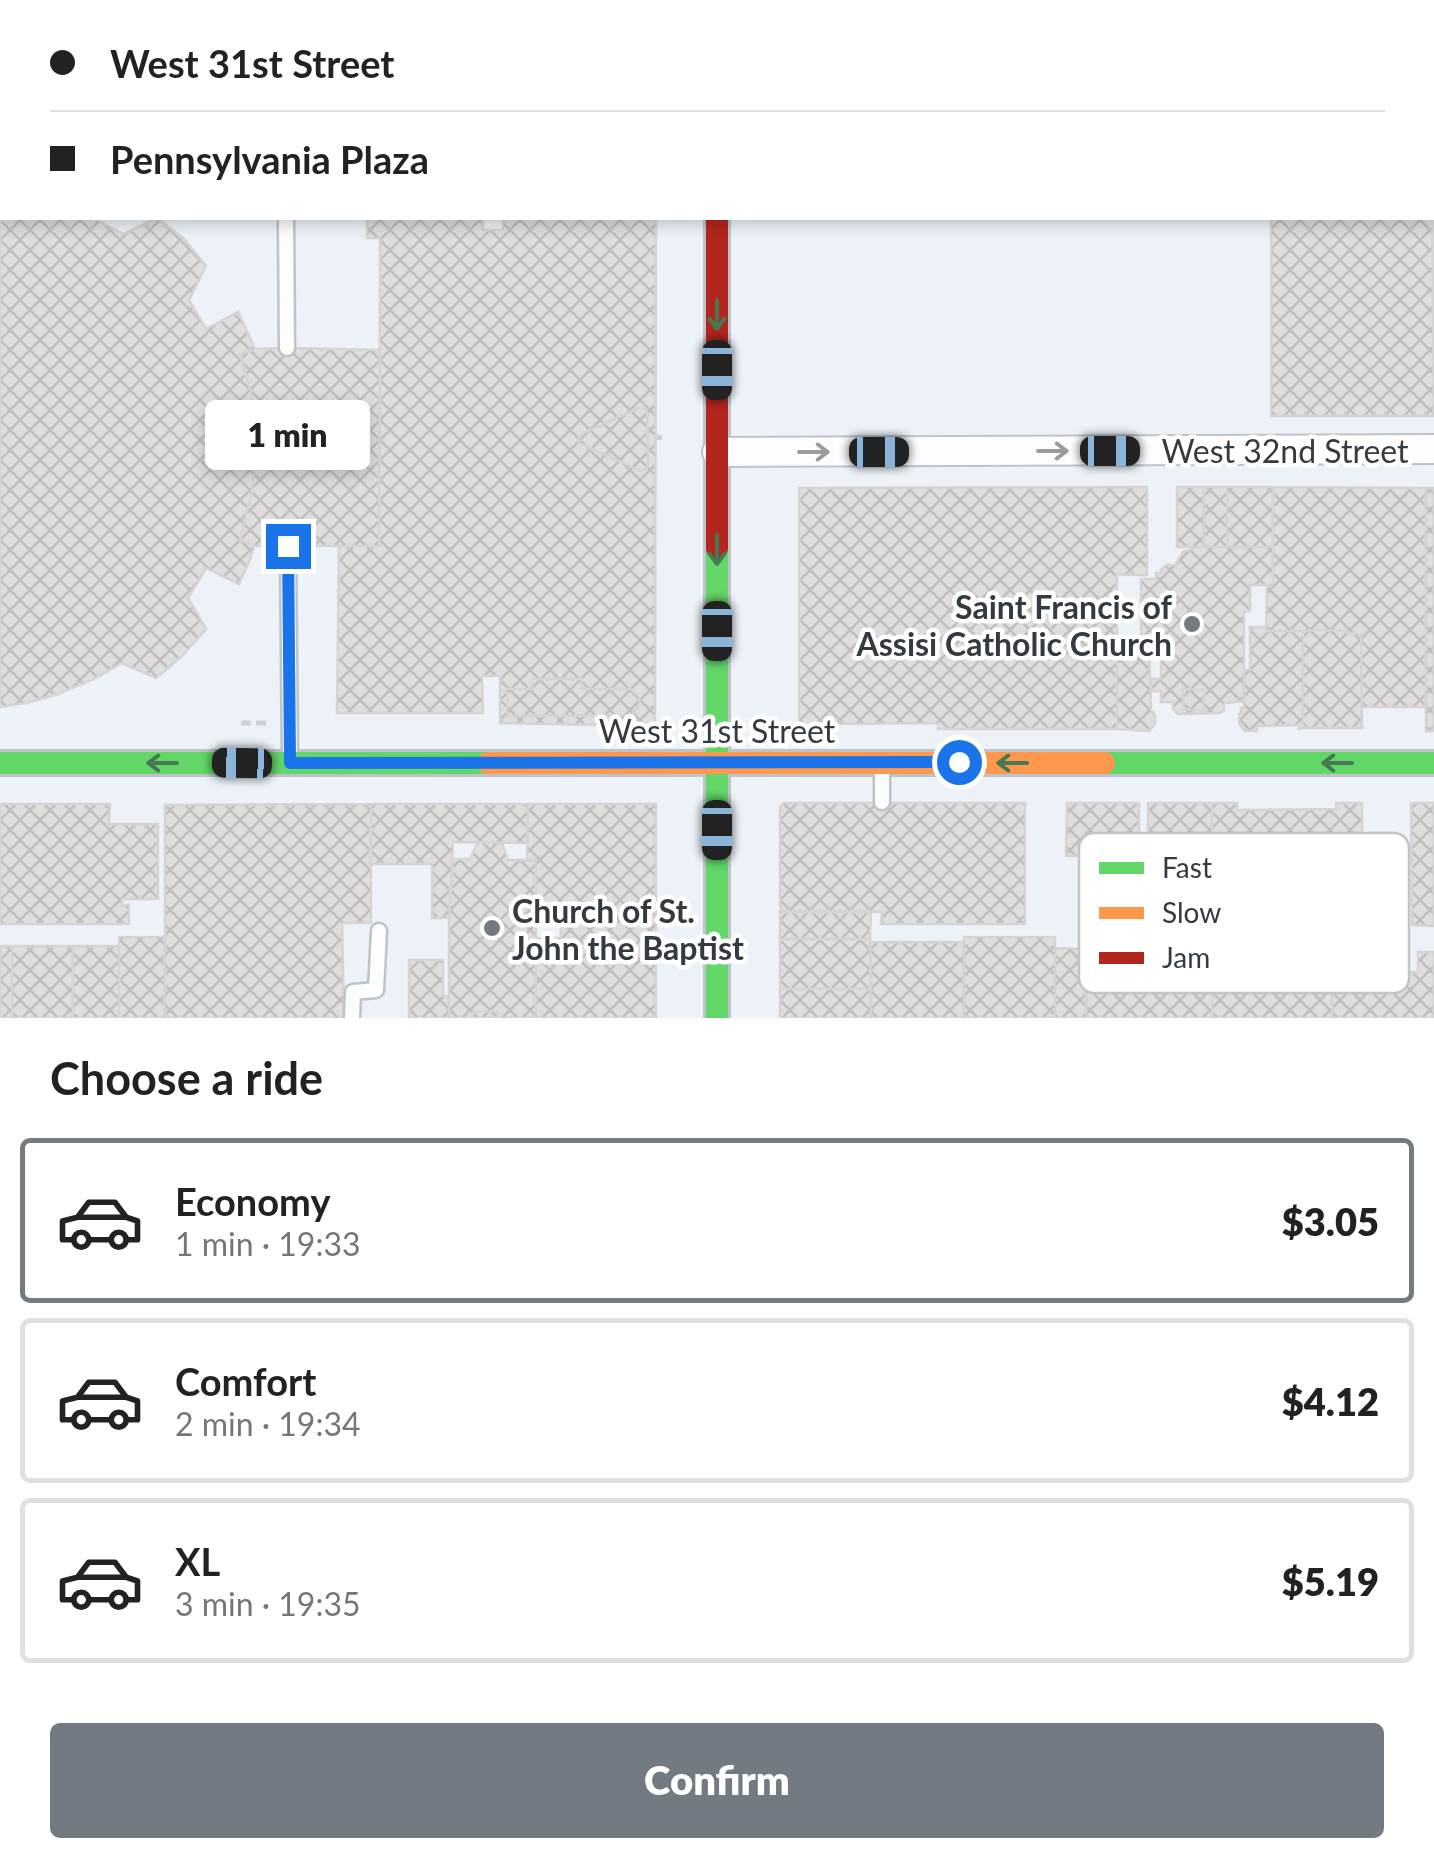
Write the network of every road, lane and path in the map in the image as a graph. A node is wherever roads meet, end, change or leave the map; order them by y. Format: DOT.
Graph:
graph roads {
  1 [pos="286,220"];
  2 [pos="717,220"];
  3 [pos="287,348"];
  4 [pos="1434,449"];
  5 [pos="717,452"];
  6 [pos="288,546"];
  7 [pos="241,723"];
  8 [pos="270,723"];
  9 [pos="716,762"];
  10 [pos="882,762"];
  11 [pos="0,763"];
  12 [pos="290,763"];
  13 [pos="1434,763"];
  14 [pos="882,802"];
  15 [pos="379,931"];
  16 [pos="352,1018"];
  17 [pos="717,1018"];
  1 -- 3 [label="lane"];
  2 -- 5 [label="street, one-way"];
  5 -- 4 [label="street, West 32nd Street, one-way"];
  5 -- 9 [label="street, one-way"];
  6 -- 12 [label="lane"];
  7 -- 8 [label="path"];
  9 -- 10 [label="street, West 31st Street"];
  9 -- 12 [label="street, West 31st Street"];
  9 -- 17 [label="street"];
  13 -- 10 [label="street, West 31st Street, one-way"];
  10 -- 14 [label="lane"];
  12 -- 11 [label="street, West 31st Street, one-way"];
  15 -- 16 [label="lane"];
}
